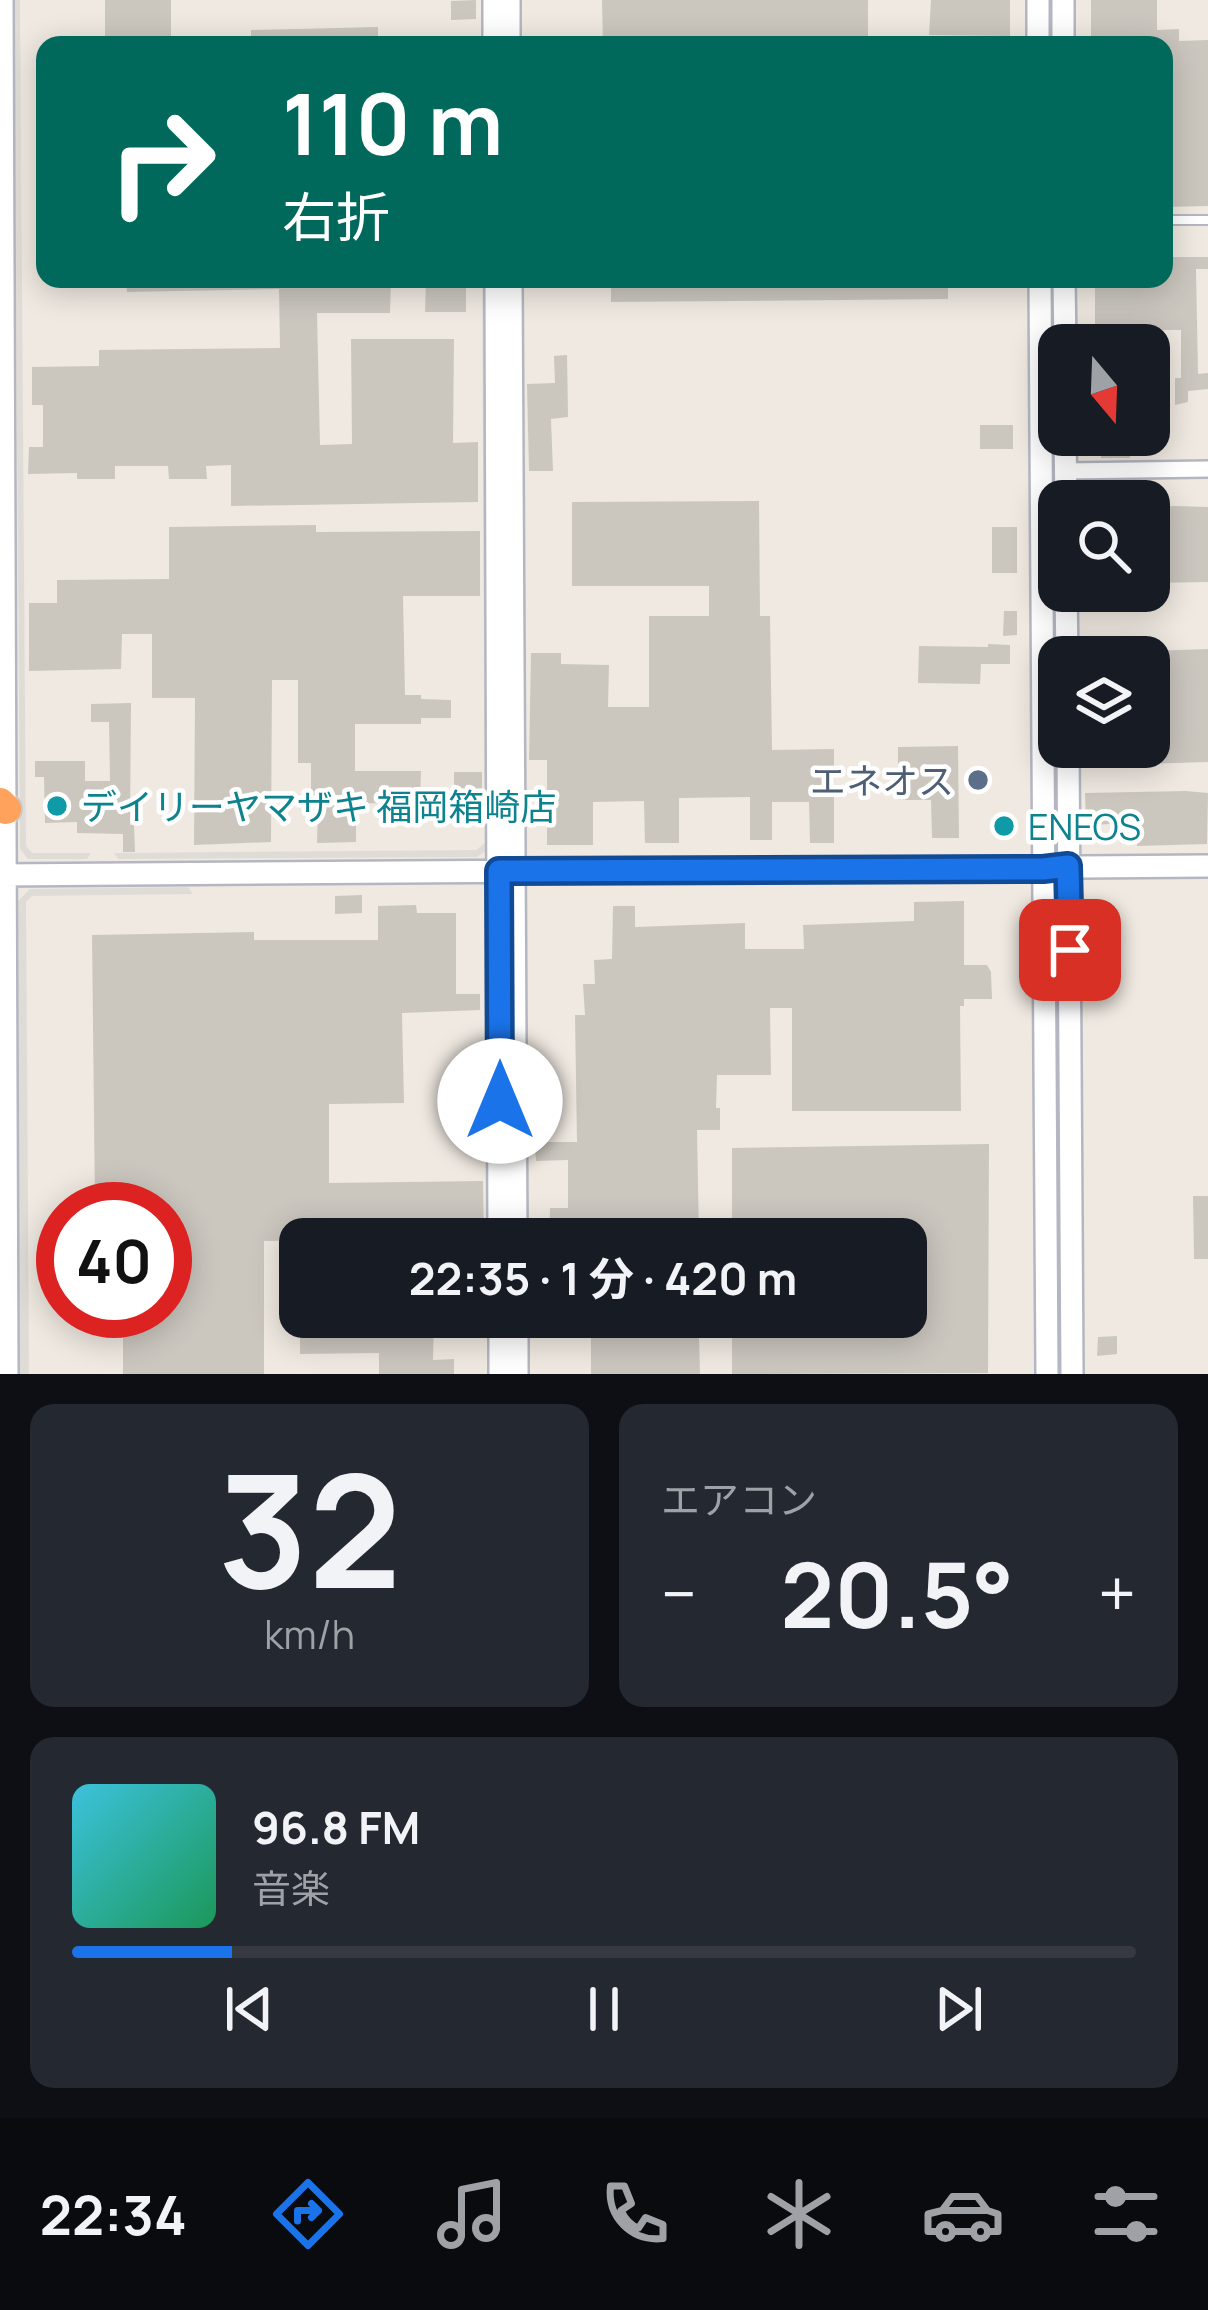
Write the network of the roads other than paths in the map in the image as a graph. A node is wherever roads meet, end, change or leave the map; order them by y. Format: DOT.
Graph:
graph roads {
  1 [pos="2,0"];
  2 [pos="494,0"];
  3 [pos="509,0"];
  4 [pos="1038,0"];
  5 [pos="1063,0"];
  6 [pos="494,36"];
  7 [pos="509,36"];
  8 [pos="1038,36"];
  9 [pos="1063,36"];
  10 [pos="1173,220"];
  11 [pos="1208,220"];
  12 [pos="496,288"];
  13 [pos="511,288"];
  14 [pos="1040,288"];
  15 [pos="1064,288"];
  16 [pos="1065,324"];
  17 [pos="1066,456"];
  18 [pos="1208,469"];
  19 [pos="1066,472"];
  20 [pos="1066,480"];
  21 [pos="1067,768"];
  22 [pos="3,806"];
  23 [pos="1068,866"];
  24 [pos="1208,866"];
  25 [pos="1043,869"];
  26 [pos="507,872"];
  27 [pos="3,875"];
  28 [pos="500,1218"];
  29 [pos="515,1218"];
  30 [pos="500,1338"];
  31 [pos="517,1338"];
  32 [pos="8,1374"];
  33 [pos="500,1374"];
  34 [pos="517,1374"];
  35 [pos="1047,1374"];
  36 [pos="1072,1374"];
  1 -- 22 [label="street"];
  2 -- 6 [label="street"];
  3 -- 7 [label="street"];
  4 -- 8 [label="street"];
  5 -- 9 [label="street"];
  10 -- 11 [label="lane"];
  12 -- 26 [label="street"];
  13 -- 26 [label="street"];
  14 -- 25 [label="street"];
  15 -- 16 [label="street"];
  17 -- 19 [label="street"];
  18 -- 19 [label="street"];
  19 -- 20 [label="street"];
  21 -- 23 [label="street"];
  22 -- 27 [label="street"];
  23 -- 24 [label="street"];
  23 -- 25 [label="street"];
  23 -- 36 [label="street"];
  25 -- 26 [label="street"];
  25 -- 35 [label="street"];
  26 -- 27 [label="street"];
  26 -- 28 [label="street"];
  26 -- 29 [label="street"];
  27 -- 32 [label="street"];
  30 -- 33 [label="street"];
  31 -- 34 [label="street"];
}
